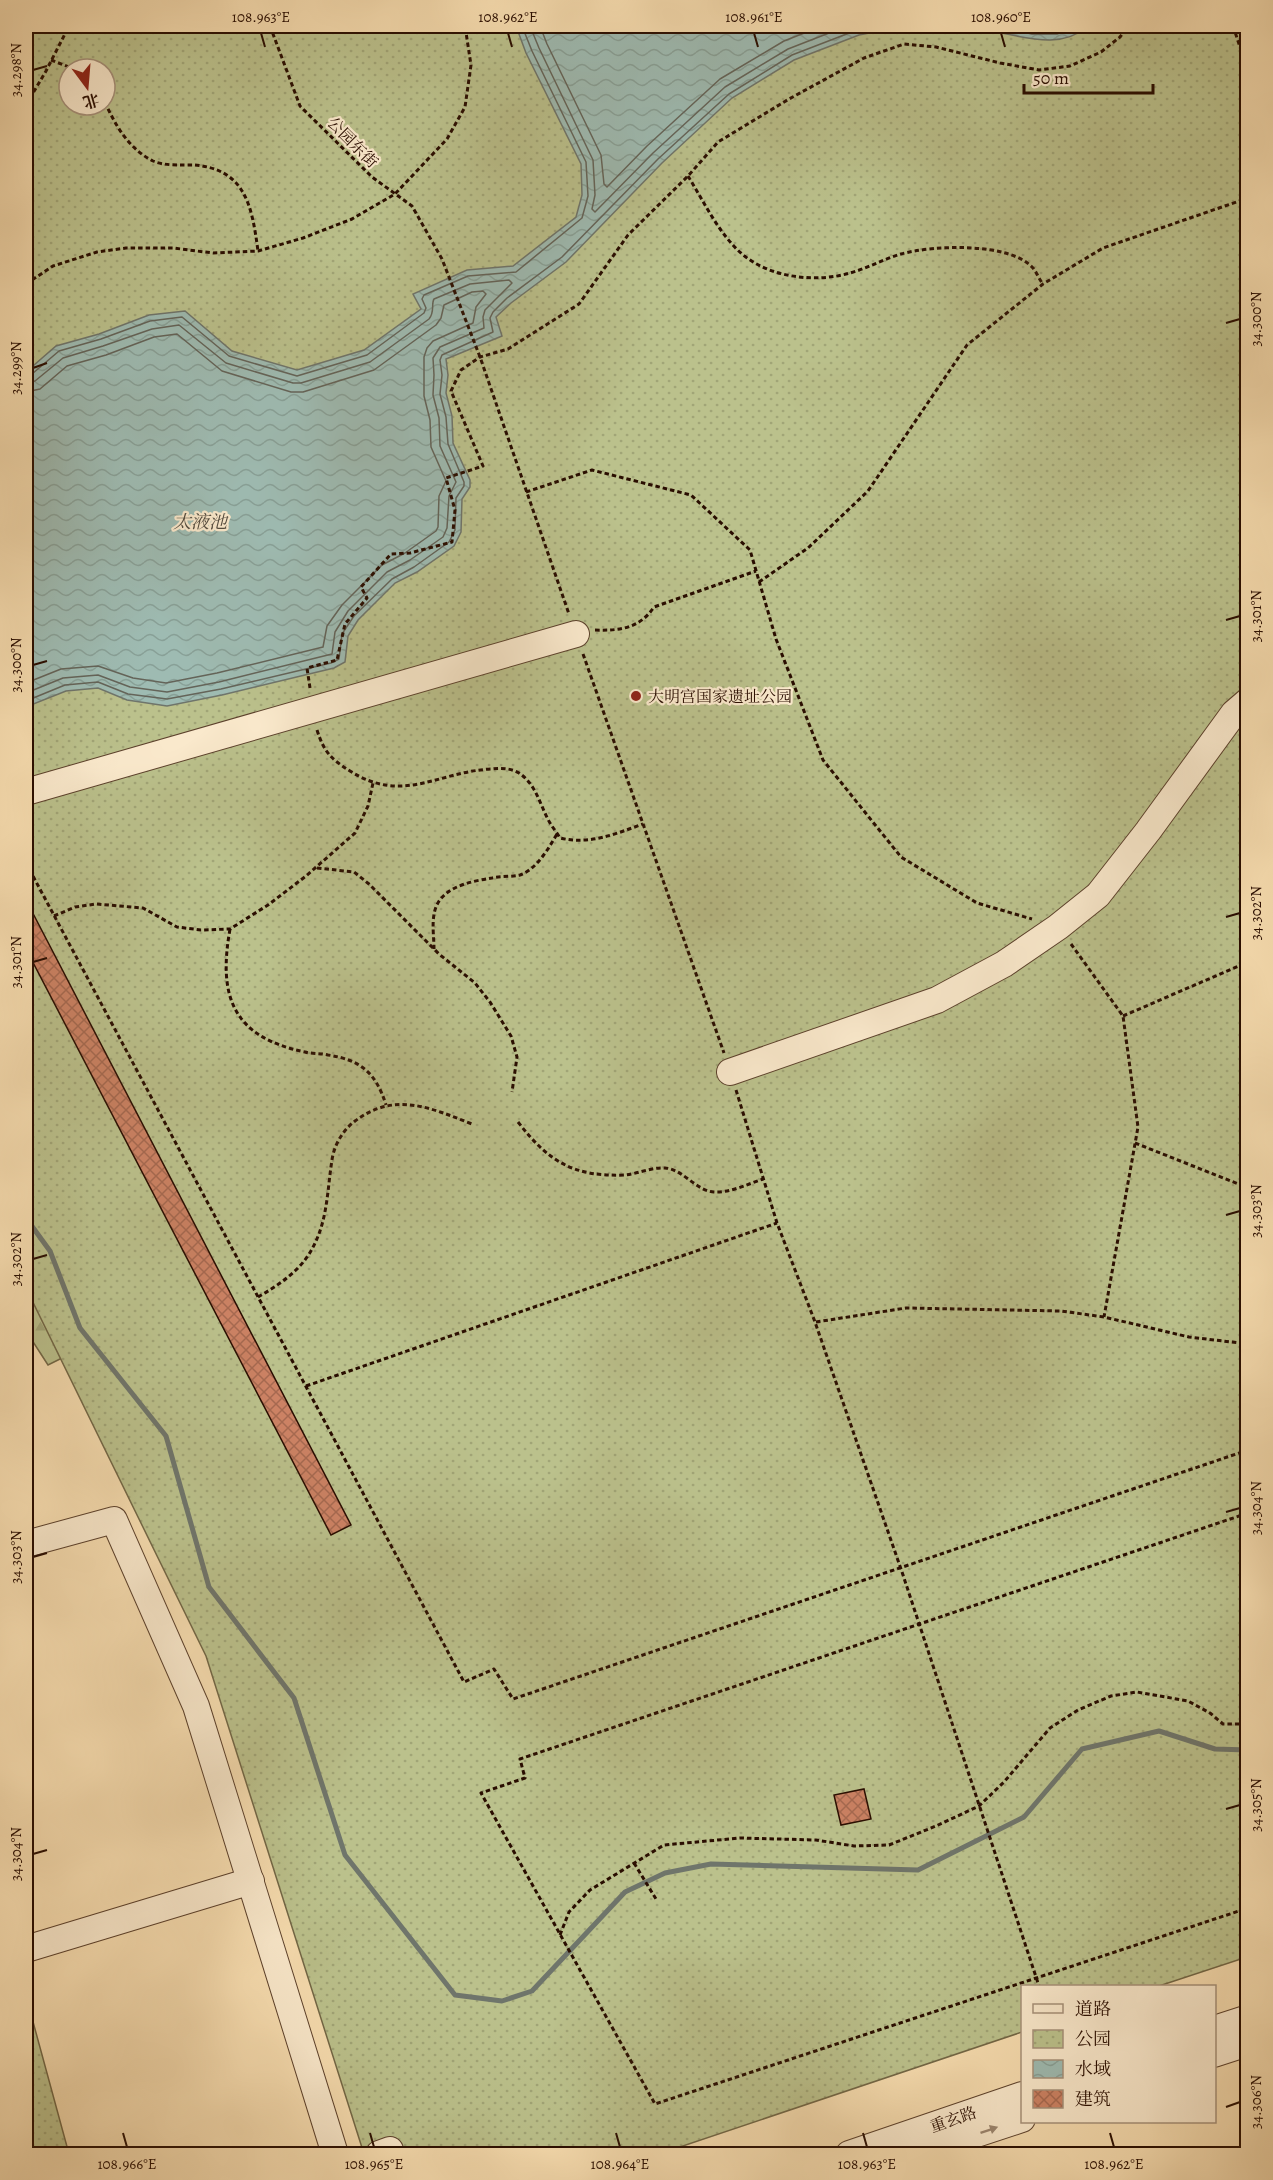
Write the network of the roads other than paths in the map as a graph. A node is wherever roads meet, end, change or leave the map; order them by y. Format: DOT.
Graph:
graph roads {
  1 [pos="576,634"];
  2 [pos="1248,700"];
  3 [pos="26,792"];
  4 [pos="730,1072"];
  5 [pos="26,1544"];
  6 [pos="251,1881"];
  7 [pos="26,1949"];
  8 [pos="1248,2018"];
  9 [pos="1216,2029"];
  10 [pos="1248,2043"];
  11 [pos="1216,2054"];
  12 [pos="1021,2095"];
  13 [pos="1021,2120"];
  14 [pos="335,2154"];
  15 [pos="849,2154"];
  16 [pos="916,2154"];
  1 -- 3 [label="street"];
  2 -- 4 [label="street"];
  5 -- 6 [label="street"];
  6 -- 7 [label="street"];
  6 -- 14 [label="street"];
  8 -- 9 [label="street"];
  10 -- 11 [label="street"];
  12 -- 15 [label="street, 重玄路"];
  16 -- 13 [label="street, 重玄路, one-way"];
}
